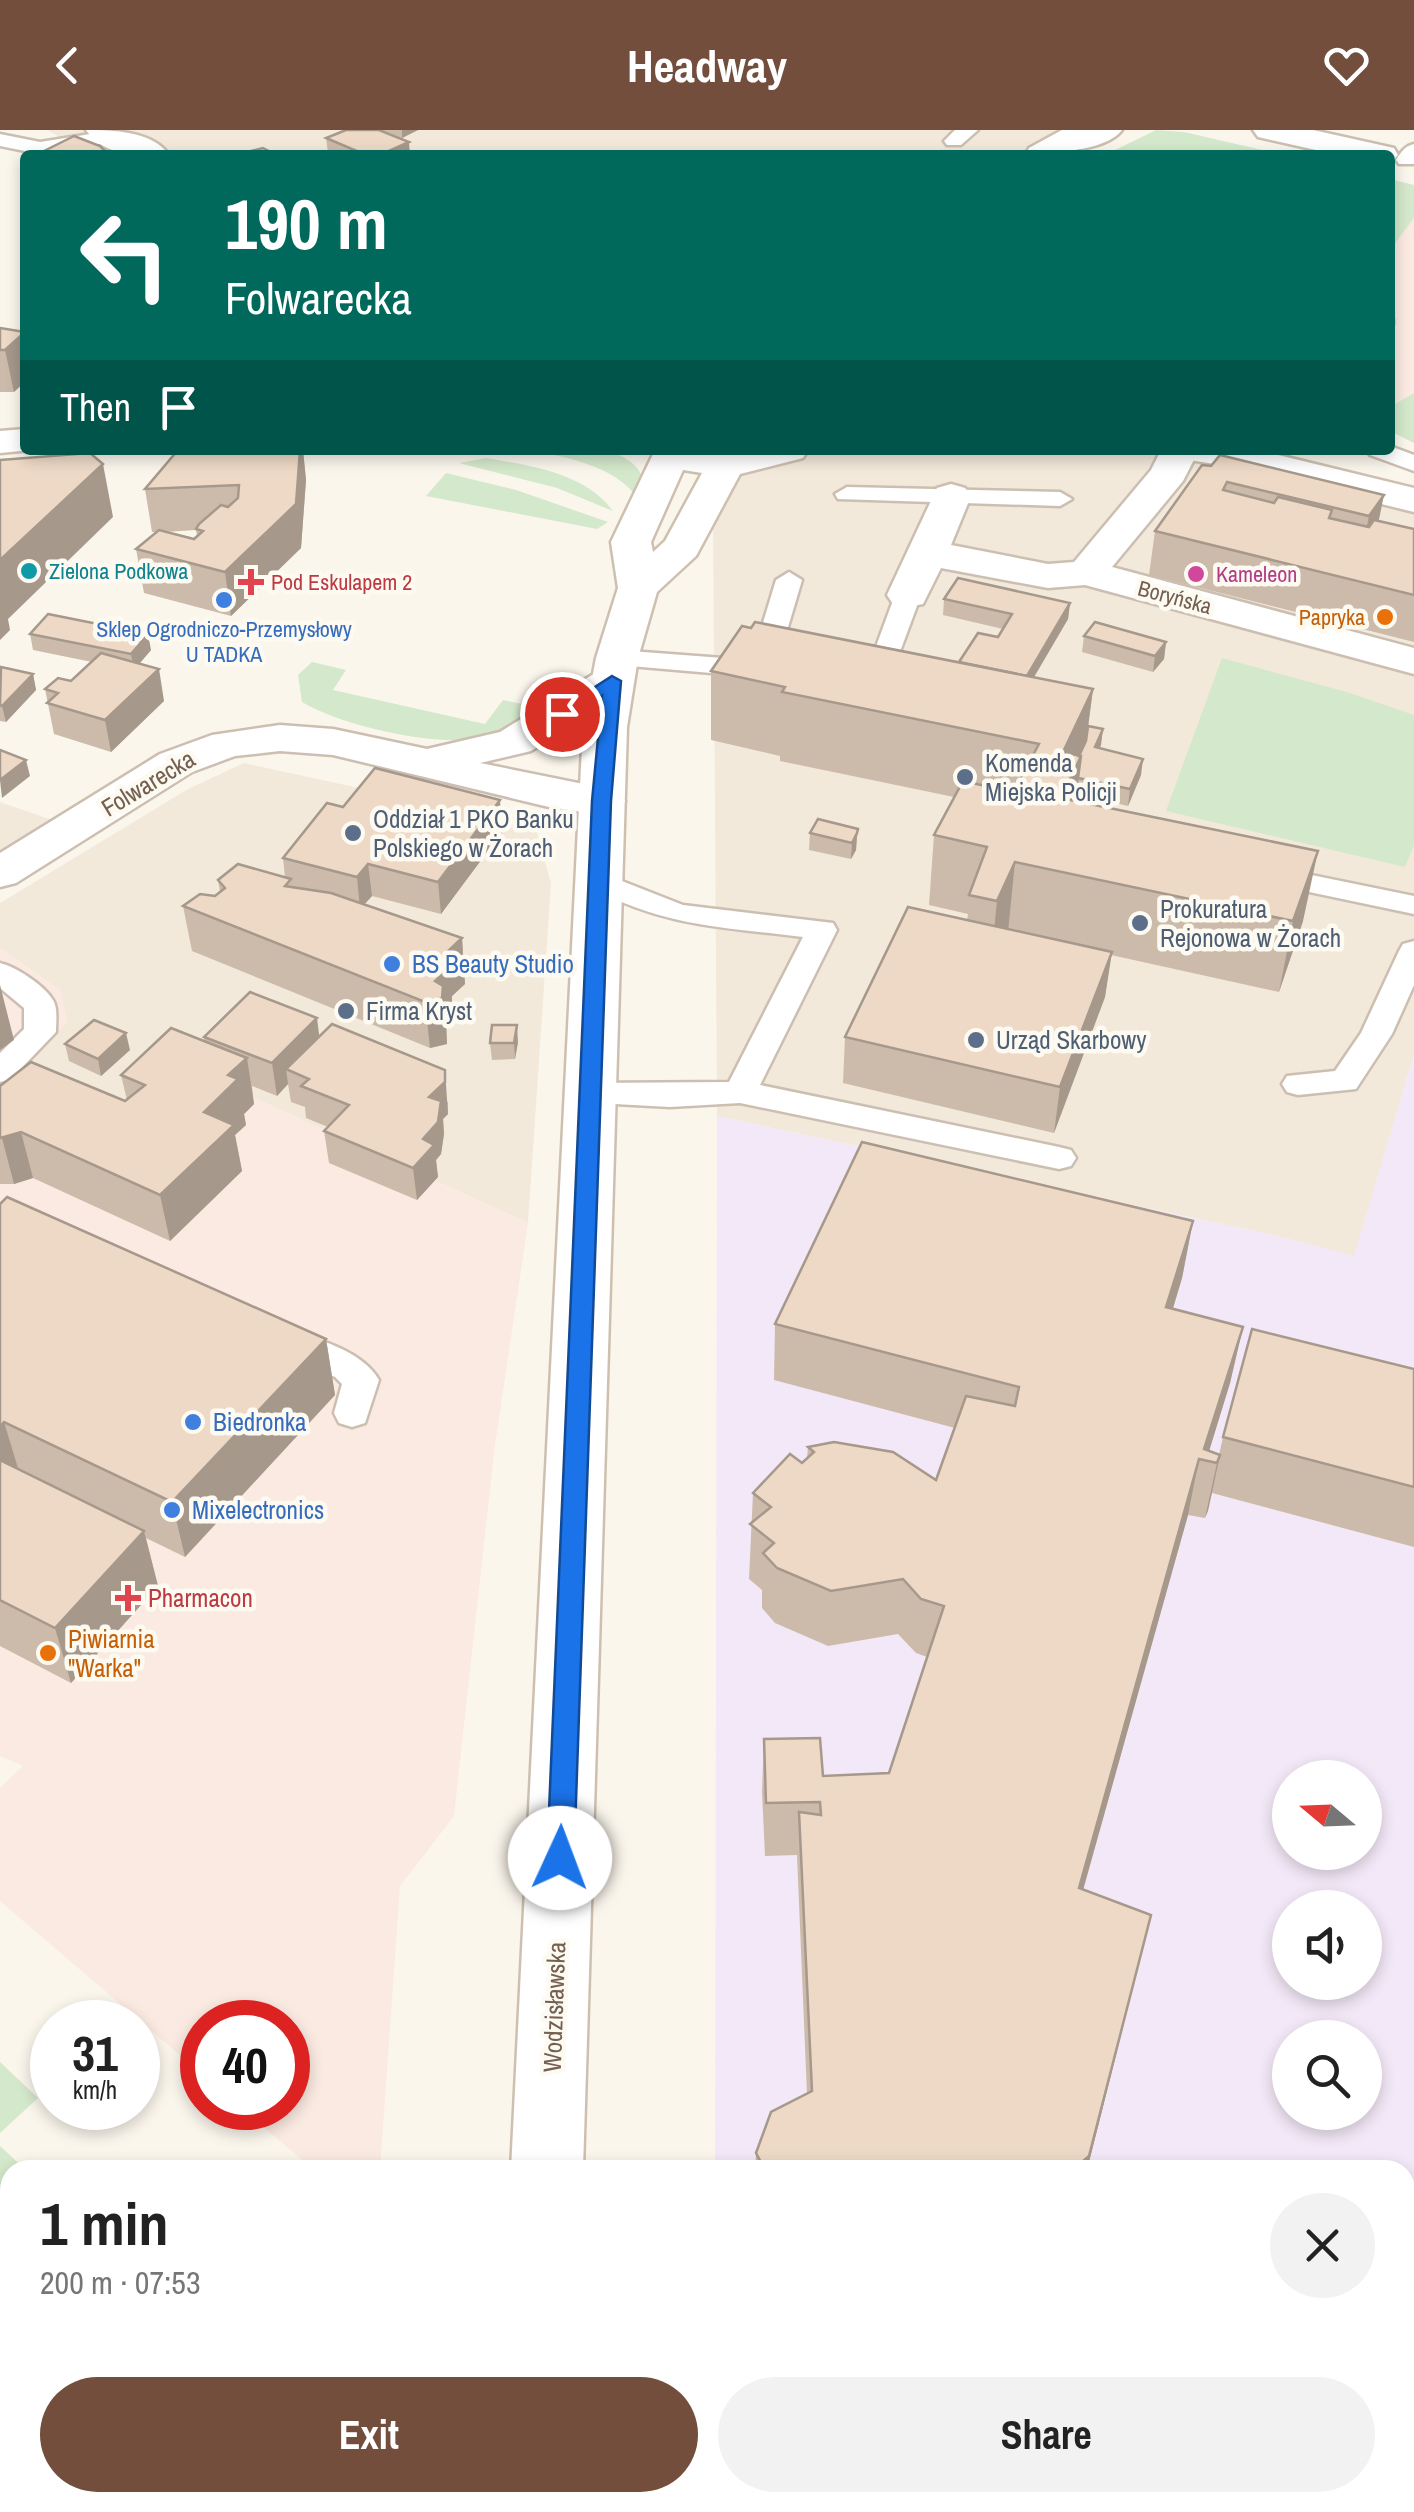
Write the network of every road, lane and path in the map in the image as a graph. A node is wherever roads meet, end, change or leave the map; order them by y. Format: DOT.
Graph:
graph roads {
  1 [pos="1106,130"];
  2 [pos="1269,130"];
  3 [pos="106,133"];
  4 [pos="0,140"];
  5 [pos="1065,142"];
  6 [pos="143,150"];
  7 [pos="1367,150"];
  8 [pos="662,455"];
  9 [pos="674,455"];
  10 [pos="775,455"];
  11 [pos="1178,455"];
  12 [pos="1231,455"];
  13 [pos="1365,455"];
  14 [pos="1390,455"];
  15 [pos="726,464"];
  16 [pos="1414,466"];
  17 [pos="847,494"];
  18 [pos="951,496"];
  19 [pos="1060,499"];
  20 [pos="1414,500"];
  21 [pos="928,553"];
  22 [pos="1086,573"];
  23 [pos="789,580"];
  24 [pos="638,588"];
  25 [pos="908,594"];
  26 [pos="1414,660"];
  27 [pos="723,666"];
  28 [pos="615,670"];
  29 [pos="429,762"];
  30 [pos="602,801"];
  31 [pos="1242,870"];
  32 [pos="0,874"];
  33 [pos="599,881"];
  34 [pos="1414,905"];
  35 [pos="1414,951"];
  36 [pos="0,973"];
  37 [pos="0,1071"];
  38 [pos="1298,1084"];
  39 [pos="740,1092"];
  40 [pos="589,1094"];
  41 [pos="1060,1158"];
  42 [pos="246,1326"];
  43 [pos="352,1413"];
  44 [pos="548,2160"];
  1 -- 5 [label="street"];
  2 -- 7 [label="street"];
  3 -- 4 [label="lane"];
  3 -- 6 [label="street"];
  8 -- 24 [label="street, Wodzisławska"];
  9 -- 15 [label="street"];
  10 -- 15 [label="street"];
  11 -- 22 [label="street"];
  12 -- 20 [label="street"];
  13 -- 16 [label="street"];
  14 -- 16 [label="lane"];
  15 -- 24 [label="street"];
  17 -- 18 [label="lane"];
  18 -- 19 [label="lane"];
  18 -- 21 [label="street"];
  21 -- 22 [label="street, Boryńska"];
  21 -- 25 [label="street"];
  22 -- 26 [label="street, Boryńska"];
  23 -- 25 [label="lane"];
  24 -- 28 [label="street, Wodzisławska"];
  27 -- 28 [label="lane"];
  28 -- 29 [label="street, Folwarecka"];
  28 -- 30 [label="street, Wodzisławska"];
  29 -- 30 [label="street, Folwarecka"];
  29 -- 32 [label="street, Folwarecka"];
  30 -- 33 [label="street, Wodzisławska"];
  31 -- 34 [label="lane"];
  33 -- 39 [label="lane"];
  33 -- 40 [label="street, Wodzisławska"];
  35 -- 38 [label="lane"];
  36 -- 37 [label="lane"];
  39 -- 40 [label="lane"];
  39 -- 41 [label="lane"];
  40 -- 44 [label="street, Wodzisławska"];
  42 -- 43 [label="lane"];
}
